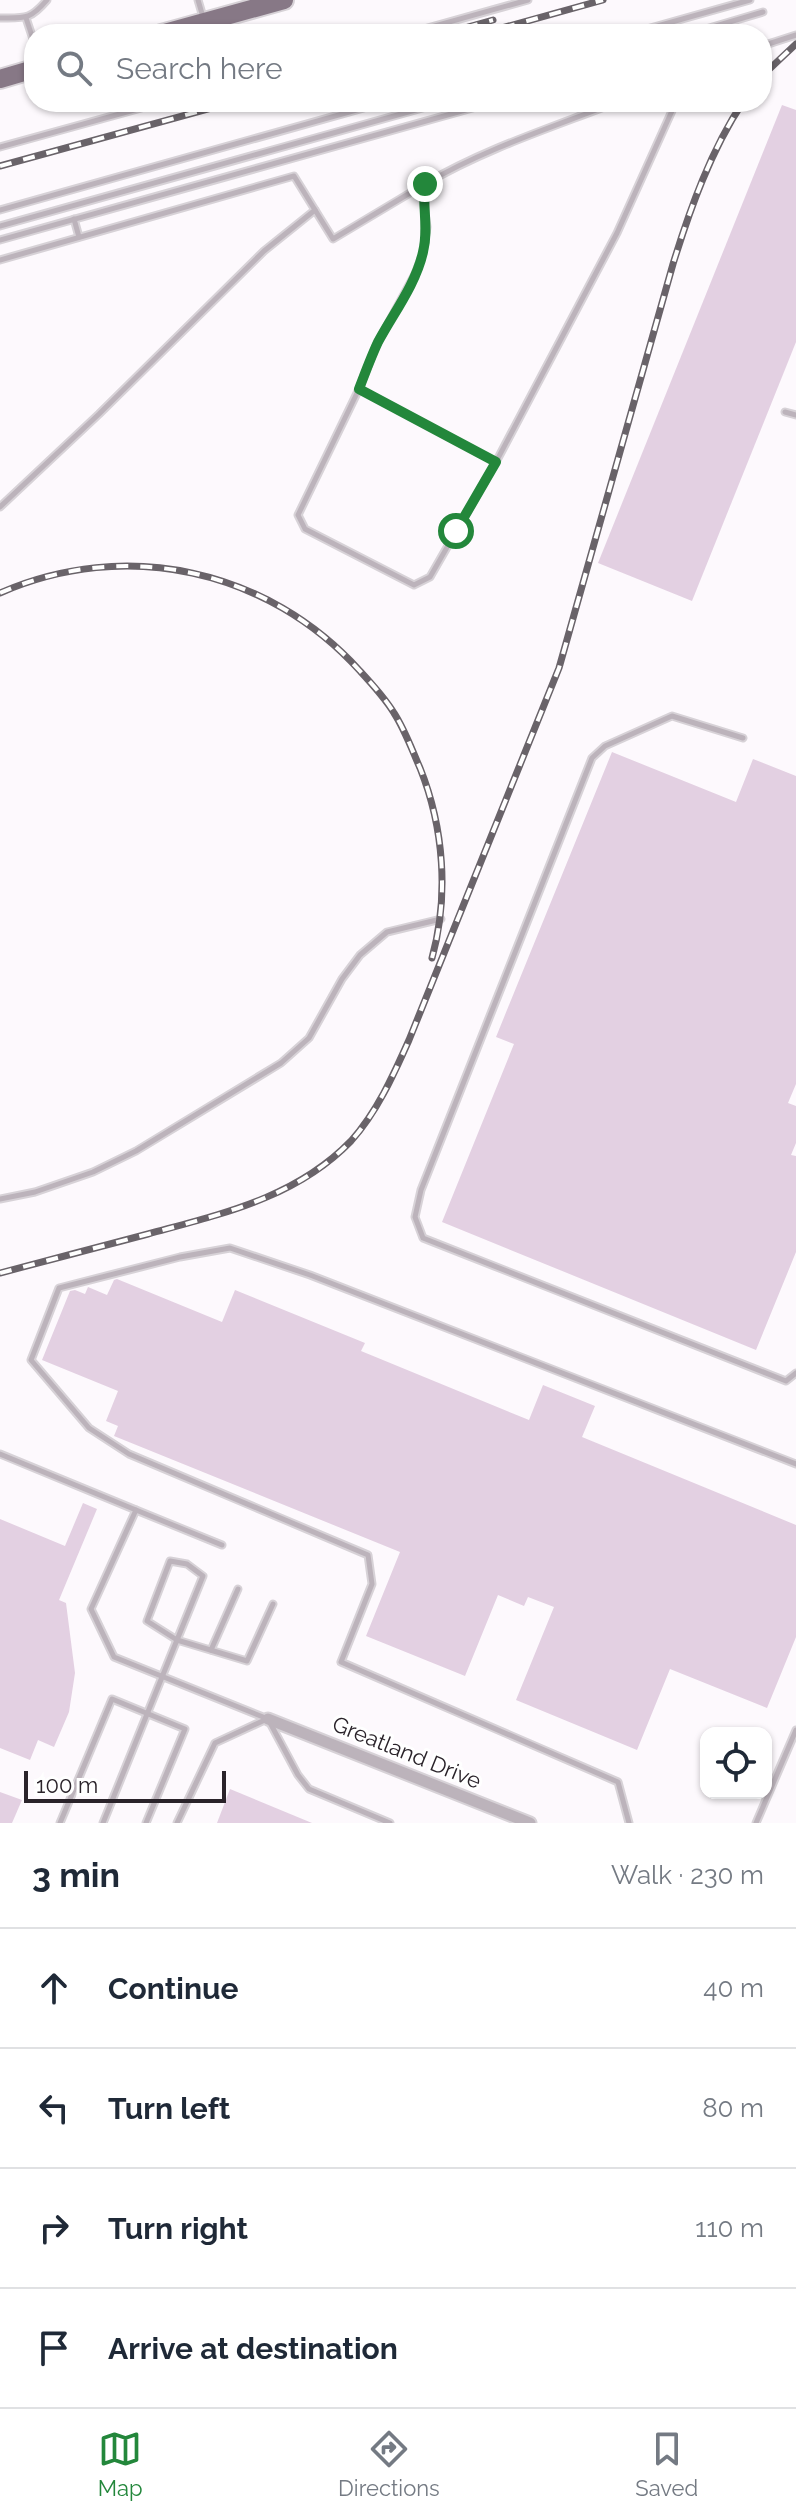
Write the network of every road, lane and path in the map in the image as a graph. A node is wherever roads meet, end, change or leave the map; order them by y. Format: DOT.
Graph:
graph roads {
  1 [pos="47,0"];
  2 [pos="198,0"];
  3 [pos="284,0"];
  4 [pos="528,0"];
  5 [pos="750,0"];
  6 [pos="763,12"];
  7 [pos="0,18"];
  8 [pos="26,18"];
  9 [pos="204,22"];
  10 [pos="28,24"];
  11 [pos="197,24"];
  12 [pos="442,24"];
  13 [pos="665,24"];
  14 [pos="723,24"];
  15 [pos="796,35"];
  16 [pos="772,43"];
  17 [pos="24,72"];
  18 [pos="0,79"];
  19 [pos="127,112"];
  20 [pos="349,112"];
  21 [pos="408,112"];
  22 [pos="458,112"];
  23 [pos="591,112"];
  24 [pos="671,112"];
  25 [pos="0,147"];
  26 [pos="425,184"];
  27 [pos="0,210"];
  28 [pos="315,210"];
  29 [pos="74,219"];
  30 [pos="0,226"];
  31 [pos="79,237"];
  32 [pos="0,240"];
  33 [pos="0,260"];
  34 [pos="359,389"];
  35 [pos="785,412"];
  36 [pos="796,415"];
  37 [pos="496,462"];
  38 [pos="0,507"];
  39 [pos="743,738"];
  40 [pos="441,919"];
  41 [pos="0,1199"];
  42 [pos="796,1373"];
  43 [pos="0,1454"];
  44 [pos="796,1464"];
  45 [pos="136,1510"];
  46 [pos="222,1545"];
  47 [pos="238,1589"];
  48 [pos="273,1604"];
  49 [pos="177,1640"];
  50 [pos="211,1650"];
  51 [pos="163,1676"];
  52 [pos="148,1714"];
  53 [pos="268,1719"];
  54 [pos="796,1730"];
  55 [pos="60,1823"];
  56 [pos="103,1823"];
  57 [pos="146,1823"];
  58 [pos="177,1823"];
  59 [pos="390,1823"];
  60 [pos="530,1823"];
  61 [pos="629,1823"];
  62 [pos="756,1823"];
  1 -- 8 [label="lane"];
  2 -- 9 [label="lane"];
  3 -- 9 [label="main road"];
  4 -- 12 [label="lane"];
  5 -- 13 [label="lane"];
  6 -- 14 [label="lane"];
  7 -- 8 [label="lane"];
  8 -- 10 [label="lane"];
  9 -- 11 [label="main road"];
  15 -- 16 [label="lane"];
  17 -- 18 [label="main road"];
  19 -- 25 [label="lane"];
  20 -- 27 [label="lane"];
  21 -- 30 [label="lane"];
  22 -- 29 [label="lane"];
  23 -- 26 [label="lane"];
  24 -- 37 [label="lane"];
  26 -- 28 [label="lane"];
  26 -- 34 [label="lane"];
  28 -- 31 [label="lane"];
  28 -- 38 [label="lane"];
  29 -- 31 [label="lane"];
  29 -- 32 [label="lane"];
  31 -- 33 [label="lane"];
  34 -- 37 [label="lane"];
  34 -- 37 [label="lane"];
  35 -- 36 [label="lane"];
  39 -- 42 [label="lane"];
  40 -- 41 [label="lane"];
  43 -- 45 [label="lane"];
  44 -- 61 [label="lane"];
  45 -- 46 [label="lane"];
  45 -- 51 [label="lane"];
  47 -- 50 [label="lane"];
  48 -- 50 [label="lane"];
  49 -- 49 [label="lane"];
  49 -- 50 [label="lane"];
  49 -- 51 [label="lane"];
  51 -- 52 [label="lane"];
  51 -- 53 [label="lane"];
  52 -- 55 [label="lane"];
  52 -- 56 [label="lane"];
  52 -- 57 [label="lane"];
  53 -- 58 [label="lane"];
  53 -- 59 [label="lane"];
  53 -- 60 [label="street, Greatland Drive"];
  54 -- 62 [label="lane"];
}
